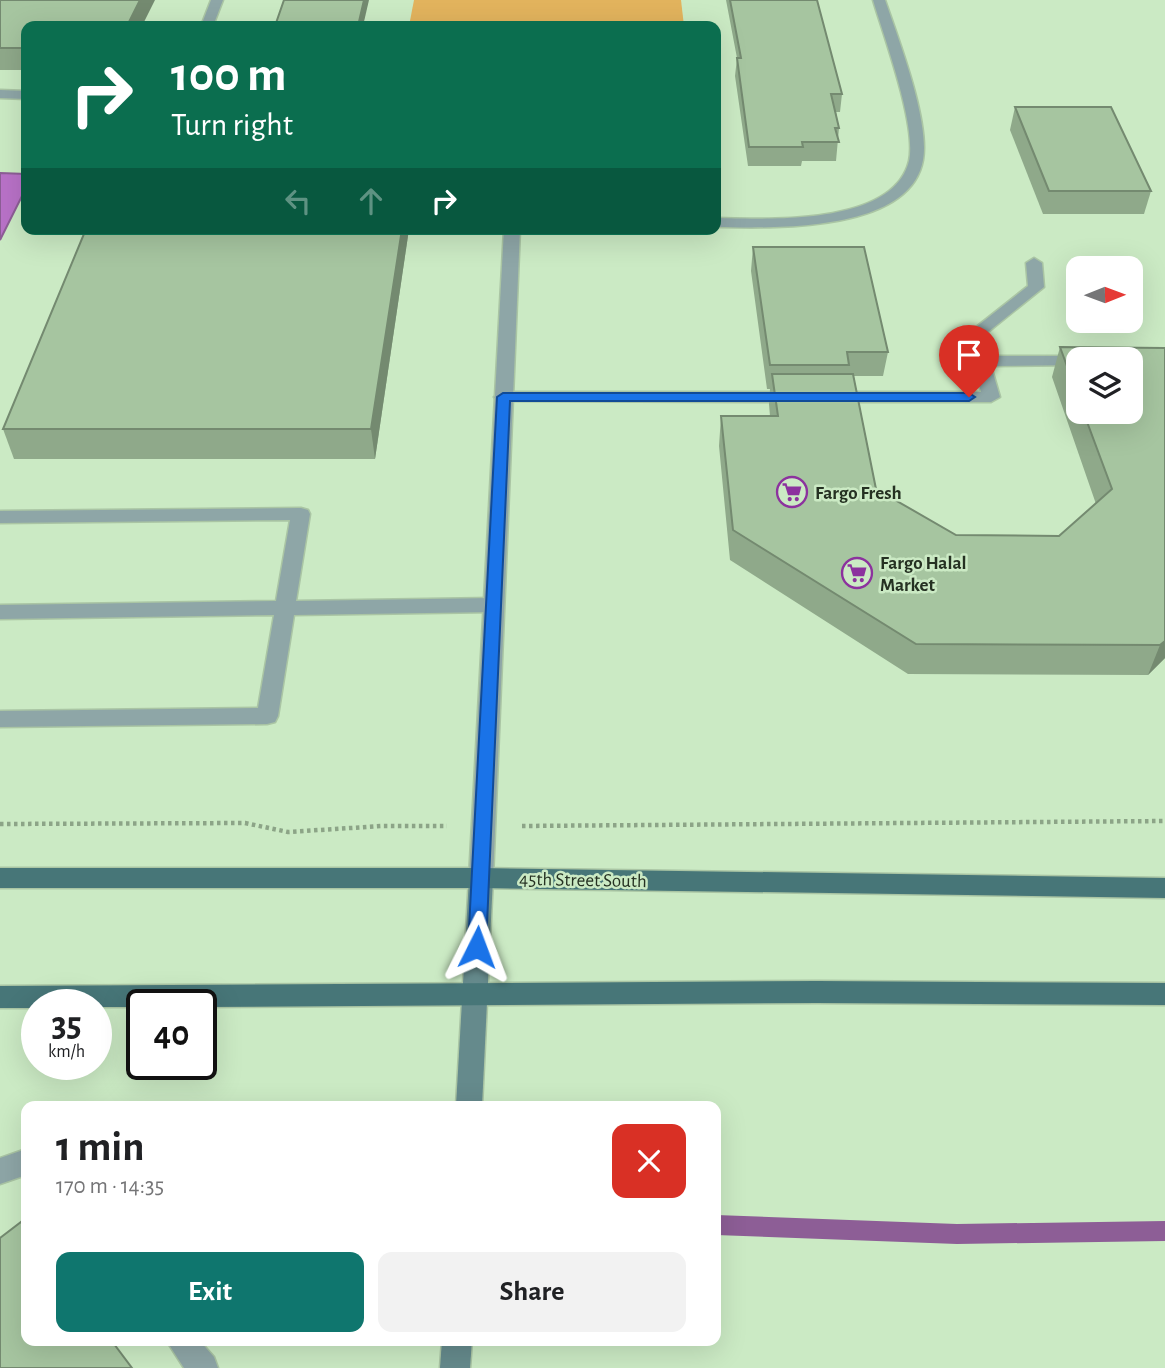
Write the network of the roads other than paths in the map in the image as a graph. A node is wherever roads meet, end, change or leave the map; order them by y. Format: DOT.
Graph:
graph roads {
  1 [pos="216,0"];
  2 [pos="879,0"];
  3 [pos="208,21"];
  4 [pos="0,94"];
  5 [pos="21,95"];
  6 [pos="721,223"];
  7 [pos="512,235"];
  8 [pos="1034,263"];
  9 [pos="1066,360"];
  10 [pos="981,361"];
  11 [pos="503,397"];
  12 [pos="0,517"];
  13 [pos="493,605"];
  14 [pos="288,608"];
  15 [pos="0,612"];
  16 [pos="0,719"];
  17 [pos="0,878"];
  18 [pos="481,878"];
  19 [pos="1165,888"];
  20 [pos="475,993"];
  21 [pos="1165,994"];
  22 [pos="0,997"];
  23 [pos="469,1101"];
  24 [pos="21,1164"];
  25 [pos="0,1171"];
  26 [pos="185,1346"];
  27 [pos="457,1346"];
  28 [pos="203,1368"];
  29 [pos="456,1368"];
  1 -- 3 [label="street"];
  2 -- 6 [label="street"];
  4 -- 5 [label="street"];
  7 -- 11 [label="street"];
  8 -- 10 [label="street"];
  9 -- 10 [label="street"];
  10 -- 11 [label="street"];
  11 -- 13 [label="street"];
  12 -- 14 [label="street"];
  13 -- 14 [label="street"];
  13 -- 18 [label="street"];
  14 -- 15 [label="street"];
  14 -- 16 [label="street"];
  17 -- 18 [label="main road, 45th Street South"];
  18 -- 19 [label="main road, 45th Street South"];
  18 -- 20 [label="street"];
  20 -- 21 [label="main road"];
  20 -- 22 [label="main road"];
  20 -- 23 [label="street"];
  24 -- 25 [label="street"];
  26 -- 28 [label="street"];
  27 -- 29 [label="street"];
}
